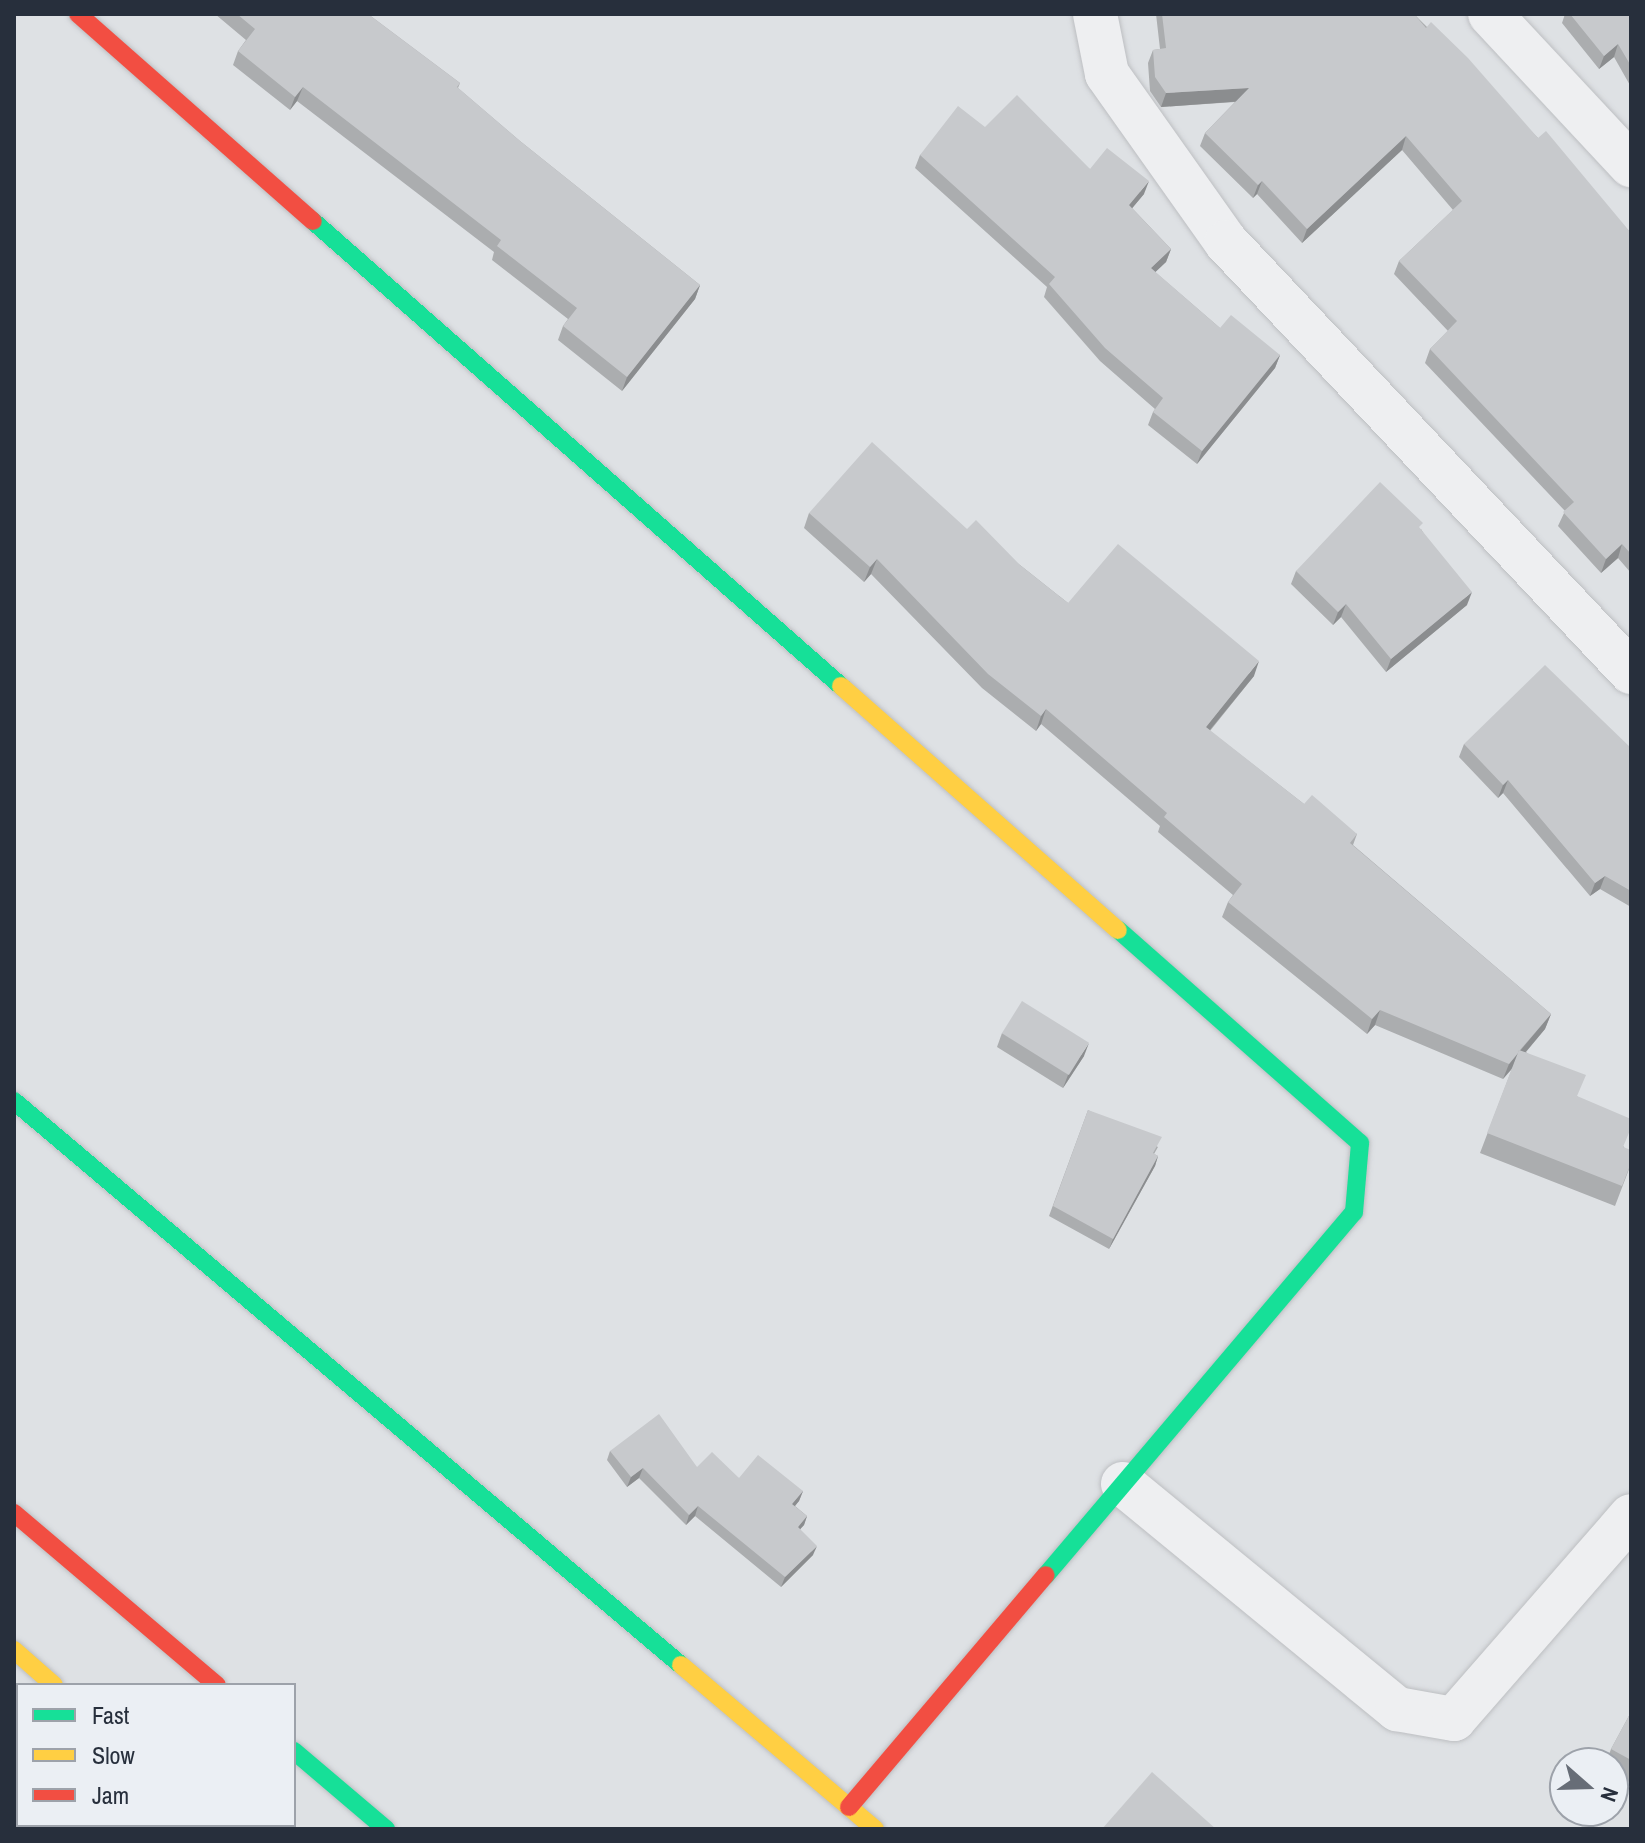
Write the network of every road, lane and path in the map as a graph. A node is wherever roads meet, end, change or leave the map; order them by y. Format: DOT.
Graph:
graph roads {
  1 [pos="78,14"];
  2 [pos="1095,14"];
  3 [pos="1490,14"];
  4 [pos="1631,165"];
  5 [pos="1631,672"];
  6 [pos="14,1101"];
  7 [pos="1123,1484"];
  8 [pos="14,1513"];
  9 [pos="1631,1516"];
  10 [pos="14,1650"];
  11 [pos="52,1683"];
  12 [pos="215,1683"];
  13 [pos="296,1753"];
  14 [pos="849,1807"];
  15 [pos="386,1829"];
  16 [pos="875,1829"];
  1 -- 7 [label="main road"];
  2 -- 5 [label="street"];
  3 -- 4 [label="street"];
  6 -- 14 [label="main road"];
  7 -- 9 [label="street"];
  7 -- 14 [label="main road"];
  8 -- 12 [label="main road"];
  10 -- 11 [label="main road"];
  13 -- 15 [label="main road"];
  14 -- 16 [label="main road"];
}
